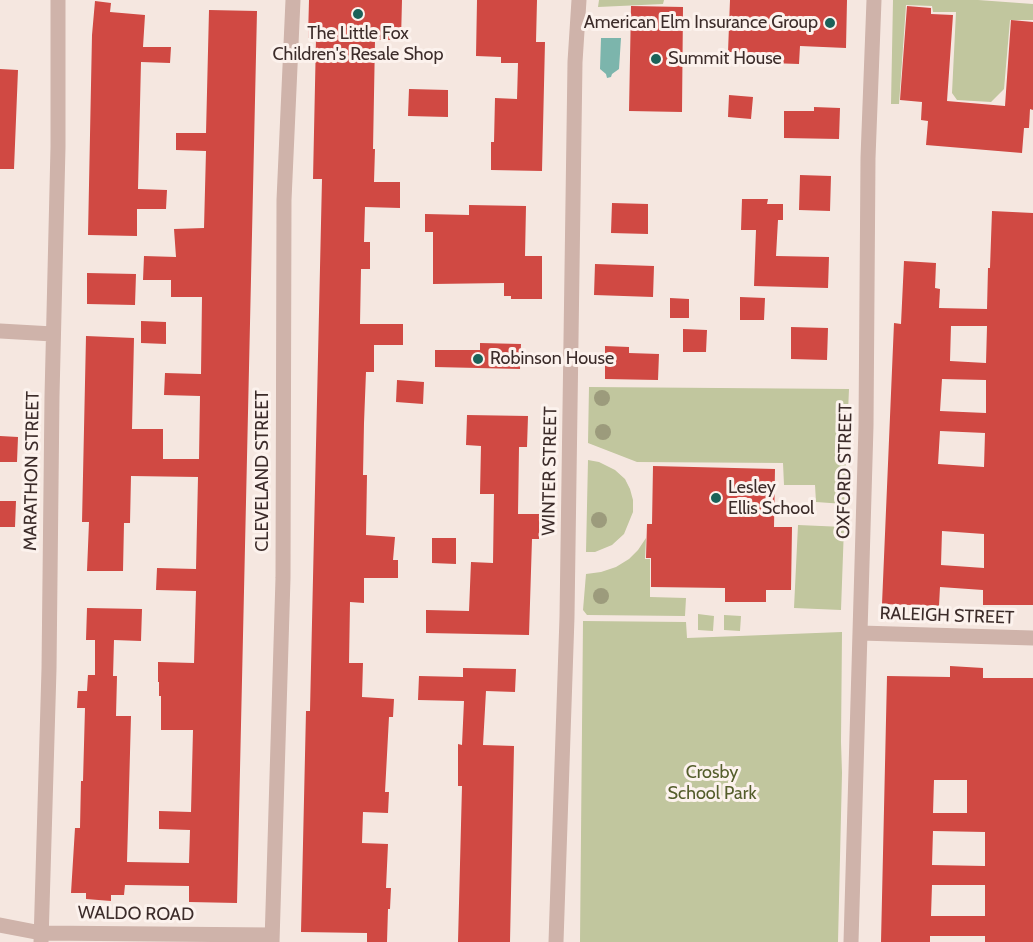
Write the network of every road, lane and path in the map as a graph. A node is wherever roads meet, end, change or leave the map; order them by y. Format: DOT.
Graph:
graph roads {
  1 [pos="58,0"];
  2 [pos="293,0"];
  3 [pos="579,0"];
  4 [pos="874,0"];
  5 [pos="0,331"];
  6 [pos="53,334"];
  7 [pos="860,633"];
  8 [pos="1033,638"];
  9 [pos="0,925"];
  10 [pos="41,937"];
  11 [pos="272,938"];
  12 [pos="556,942"];
  13 [pos="851,942"];
  1 -- 6 [label="street, MARATHON STREET"];
  2 -- 11 [label="street, CLEVELAND STREET"];
  3 -- 12 [label="street, WINTER STREET"];
  4 -- 7 [label="street, OXFORD STREET"];
  5 -- 6 [label="street"];
  6 -- 10 [label="street, MARATHON STREET"];
  7 -- 8 [label="street, RALEIGH STREET"];
  7 -- 13 [label="street, OXFORD STREET"];
  9 -- 10 [label="street, WALDO ROAD"];
  10 -- 11 [label="street, WALDO ROAD"];
}
